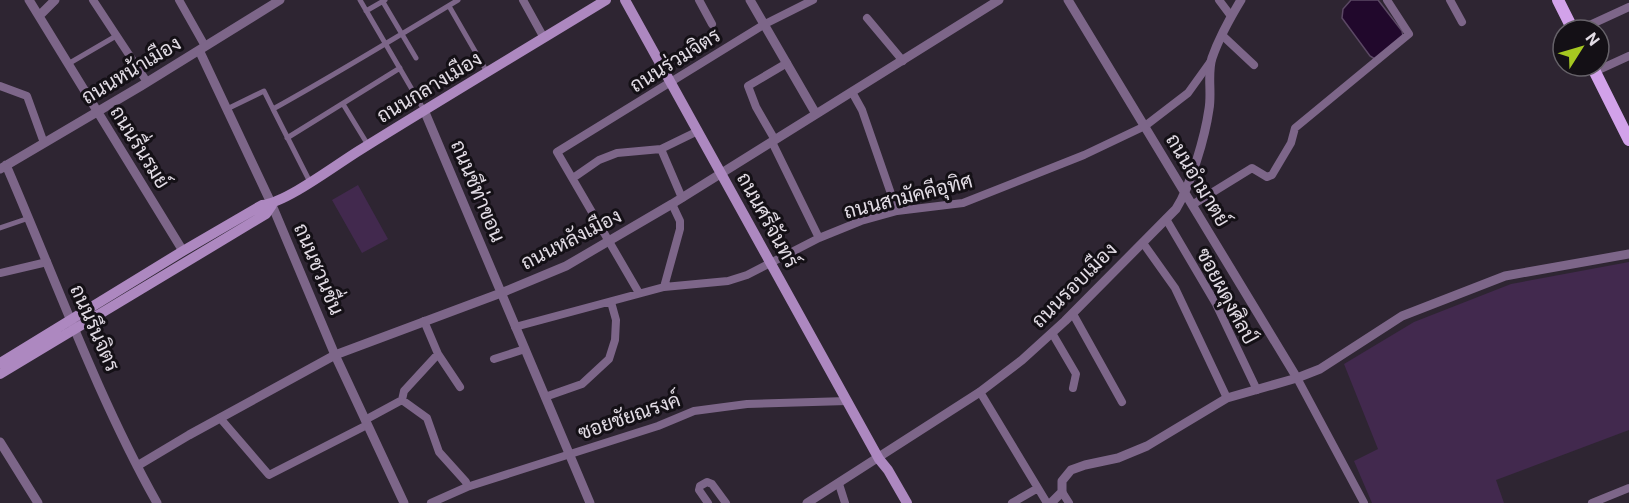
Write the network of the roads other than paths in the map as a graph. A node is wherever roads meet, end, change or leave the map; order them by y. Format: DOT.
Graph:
graph roads {
  1 [pos="29,0"];
  2 [pos="55,0"];
  3 [pos="93,0"];
  4 [pos="179,0"];
  5 [pos="280,0"];
  6 [pos="360,0"];
  7 [pos="458,0"];
  8 [pos="523,0"];
  9 [pos="606,0"];
  10 [pos="625,0"];
  11 [pos="699,0"];
  12 [pos="750,0"];
  13 [pos="813,0"];
  14 [pos="999,0"];
  15 [pos="1068,0"];
  16 [pos="1219,0"];
  17 [pos="1241,0"];
  18 [pos="1387,0"];
  19 [pos="1450,0"];
  20 [pos="384,1"];
  21 [pos="1560,1"];
  22 [pos="448,6"];
  23 [pos="1629,7"];
  24 [pos="366,11"];
  25 [pos="39,16"];
  26 [pos="1231,16"];
  27 [pos="867,18"];
  28 [pos="1568,18"];
  29 [pos="1605,18"];
  30 [pos="1462,22"];
  31 [pos="712,24"];
  32 [pos="765,24"];
  33 [pos="402,34"];
  34 [pos="116,36"];
  35 [pos="1222,36"];
  36 [pos="544,38"];
  37 [pos="386,43"];
  38 [pos="202,48"];
  39 [pos="1629,56"];
  40 [pos="416,58"];
  41 [pos="1212,60"];
  42 [pos="903,61"];
  43 [pos="1611,62"];
  44 [pos="787,63"];
  45 [pos="68,64"];
  46 [pos="1254,65"];
  47 [pos="400,68"];
  48 [pos="488,72"];
  49 [pos="1598,78"];
  50 [pos="147,82"];
  51 [pos="671,82"];
  52 [pos="0,86"];
  53 [pos="852,92"];
  54 [pos="343,104"];
  55 [pos="227,109"];
  56 [pos="273,109"];
  57 [pos="424,110"];
  58 [pos="97,111"];
  59 [pos="816,114"];
  60 [pos="1145,126"];
  61 [pos="698,131"];
  62 [pos="287,138"];
  63 [pos="1629,140"];
  64 [pos="773,141"];
  65 [pos="44,143"];
  66 [pos="368,145"];
  67 [pos="661,149"];
  68 [pos="3,167"];
  69 [pos="721,172"];
  70 [pos="573,178"];
  71 [pos="310,182"];
  72 [pos="1185,193"];
  73 [pos="682,198"];
  74 [pos="672,204"];
  75 [pos="272,205"];
  76 [pos="1192,205"];
  77 [pos="897,211"];
  78 [pos="29,218"];
  79 [pos="1166,219"];
  80 [pos="0,228"];
  81 [pos="819,238"];
  82 [pos="609,241"];
  83 [pos="1143,243"];
  84 [pos="1629,254"];
  85 [pos="186,255"];
  86 [pos="47,261"];
  87 [pos="770,262"];
  88 [pos="0,273"];
  89 [pos="664,287"];
  90 [pos="501,293"];
  91 [pos="639,293"];
  92 [pos="612,302"];
  93 [pos="1073,314"];
  94 [pos="424,321"];
  95 [pos="73,324"];
  96 [pos="515,327"];
  97 [pos="1052,333"];
  98 [pos="525,350"];
  99 [pos="438,354"];
  100 [pos="335,355"];
  101 [pos="494,359"];
  102 [pos="0,363"];
  103 [pos="0,374"];
  104 [pos="1297,378"];
  105 [pos="460,387"];
  106 [pos="1073,388"];
  107 [pos="1257,390"];
  108 [pos="980,392"];
  109 [pos="545,397"];
  110 [pos="1227,398"];
  111 [pos="402,400"];
  112 [pos="847,401"];
  113 [pos="1122,402"];
  114 [pos="220,418"];
  115 [pos="366,423"];
  116 [pos="0,442"];
  117 [pos="569,453"];
  118 [pos="879,459"];
  119 [pos="137,466"];
  120 [pos="838,484"];
  121 [pos="467,487"];
  122 [pos="1038,488"];
  123 [pos="1629,488"];
  124 [pos="1062,492"];
  125 [pos="38,503"];
  126 [pos="157,503"];
  127 [pos="404,503"];
  128 [pos="431,503"];
  129 [pos="590,503"];
  130 [pos="708,503"];
  131 [pos="726,503"];
  132 [pos="807,503"];
  133 [pos="845,503"];
  134 [pos="899,503"];
  135 [pos="907,503"];
  136 [pos="1012,503"];
  137 [pos="1049,503"];
  138 [pos="1069,503"];
  139 [pos="1364,503"];
  140 [pos="1592,503"];
  1 -- 25 [label="street, ถนนรื่นรมย์"];
  2 -- 25 [label="street"];
  3 -- 34 [label="street"];
  4 -- 38 [label="street"];
  5 -- 38 [label="street, ถนนหน้าเมือง"];
  6 -- 24 [label="street, ถนนชีท่าขอน"];
  7 -- 22 [label="street"];
  8 -- 36 [label="street"];
  9 -- 36 [label="main road, ถนนกลางเมือง"];
  10 -- 51 [label="main road, ถนนศรีจันทร์"];
  11 -- 31 [label="street"];
  12 -- 32 [label="street"];
  13 -- 32 [label="street, ถนนร่วมจิตร"];
  14 -- 42 [label="street, ถนนหลังเมือง"];
  15 -- 60 [label="street, ถนนอำมาตย์"];
  16 -- 26 [label="street"];
  17 -- 26 [label="street, ถนนรอบเมือง"];
  18 -- 76 [label="street"];
  19 -- 30 [label="street"];
  20 -- 24 [label="street"];
  20 -- 33 [label="street"];
  21 -- 28 [label="main road"];
  22 -- 33 [label="street"];
  22 -- 48 [label="street"];
  23 -- 29 [label="street"];
  24 -- 37 [label="street, ถนนชีท่าขอน"];
  25 -- 45 [label="street, ถนนรื่นรมย์"];
  26 -- 35 [label="street, ถนนรอบเมือง"];
  27 -- 42 [label="street"];
  32 -- 44 [label="street"];
  32 -- 51 [label="street, ถนนร่วมจิตร"];
  33 -- 37 [label="street"];
  33 -- 40 [label="street"];
  34 -- 45 [label="street"];
  34 -- 50 [label="street"];
  35 -- 41 [label="street, ถนนรอบเมือง"];
  35 -- 46 [label="street"];
  36 -- 48 [label="main road, ถนนกลางเมือง"];
  37 -- 47 [label="street, ถนนชีท่าขอน"];
  37 -- 56 [label="street"];
  38 -- 50 [label="street, ถนนหน้าเมือง"];
  38 -- 55 [label="street, ถนนชวนชื่น"];
  39 -- 43 [label="street"];
  41 -- 60 [label="street, ถนนสามัคคีอุทิศ"];
  41 -- 72 [label="street, ถนนรอบเมือง"];
  42 -- 53 [label="street, ถนนหลังเมือง"];
  44 -- 59 [label="street"];
  44 -- 64 [label="street"];
  45 -- 58 [label="street, ถนนรื่นรมย์"];
  47 -- 54 [label="street"];
  47 -- 57 [label="street, ถนนชีท่าขอน"];
  48 -- 57 [label="main road, ถนนกลางเมือง"];
  49 -- 63 [label="main road"];
  50 -- 58 [label="street, ถนนหน้าเมือง"];
  51 -- 61 [label="main road, ถนนศรีจันทร์"];
  51 -- 70 [label="street, ถนนร่วมจิตร"];
  52 -- 65 [label="street"];
  53 -- 59 [label="street, ถนนหลังเมือง"];
  53 -- 77 [label="street"];
  54 -- 62 [label="street"];
  54 -- 66 [label="street"];
  55 -- 56 [label="street"];
  55 -- 75 [label="street, ถนนชวนชื่น"];
  56 -- 62 [label="street"];
  57 -- 66 [label="main road, ถนนกลางเมือง"];
  57 -- 90 [label="street, ถนนชีท่าขอน"];
  58 -- 65 [label="street, ถนนหน้าเมือง"];
  58 -- 85 [label="street, ถนนรื่นรมย์"];
  59 -- 64 [label="street, ถนนหลังเมือง"];
  60 -- 72 [label="street, ถนนอำมาตย์"];
  60 -- 77 [label="street, ถนนสามัคคีอุทิศ"];
  61 -- 67 [label="street"];
  61 -- 69 [label="main road, ถนนศรีจันทร์"];
  62 -- 71 [label="street"];
  64 -- 69 [label="street, ถนนหลังเมือง"];
  64 -- 81 [label="street"];
  65 -- 68 [label="street, ถนนหน้าเมือง"];
  66 -- 71 [label="main road, ถนนกลางเมือง"];
  67 -- 70 [label="street"];
  67 -- 73 [label="street"];
  68 -- 78 [label="street, ถนนรึนจิตร"];
  69 -- 73 [label="street, ถนนหลังเมือง"];
  69 -- 87 [label="main road, ถนนศรีจันทร์"];
  70 -- 82 [label="street"];
  71 -- 75 [label="main road, ถนนกลางเมือง"];
  72 -- 76 [label="street, ถนนอำมาตย์"];
  72 -- 79 [label="street, ถนนรอบเมือง"];
  73 -- 74 [label="street, ถนนหลังเมือง"];
  74 -- 82 [label="street, ถนนหลังเมือง"];
  74 -- 89 [label="street"];
  75 -- 85 [label="main road, ถนนกลางเมือง"];
  75 -- 100 [label="street, ถนนชวนชื่น"];
  76 -- 104 [label="street, ถนนอำมาตย์"];
  77 -- 81 [label="street, ถนนสามัคคีอุทิศ"];
  78 -- 80 [label="street"];
  78 -- 86 [label="street, ถนนรึนจิตร"];
  79 -- 83 [label="street, ถนนรอบเมือง"];
  79 -- 107 [label="street, ซอยผดุงศิลป์"];
  81 -- 87 [label="street, ถนนสามัคคีอุทิศ"];
  82 -- 90 [label="street, ถนนหลังเมือง"];
  82 -- 91 [label="street"];
  83 -- 93 [label="street, ถนนรอบเมือง"];
  83 -- 110 [label="street"];
  84 -- 104 [label="street"];
  85 -- 95 [label="main road, ถนนกลางเมือง"];
  86 -- 88 [label="street"];
  86 -- 95 [label="street, ถนนรึนจิตร"];
  87 -- 89 [label="street, ถนนสามัคคีอุทิศ"];
  87 -- 112 [label="main road, ถนนศรีจันทร์"];
  89 -- 91 [label="street, ถนนสามัคคีอุทิศ"];
  90 -- 94 [label="street, ถนนหลังเมือง"];
  90 -- 96 [label="street, ถนนชีท่าขอน"];
  91 -- 92 [label="street, ถนนสามัคคีอุทิศ"];
  92 -- 96 [label="street, ถนนสามัคคีอุทิศ"];
  92 -- 109 [label="street"];
  93 -- 97 [label="street, ถนนรอบเมือง"];
  93 -- 113 [label="street"];
  94 -- 99 [label="street"];
  94 -- 100 [label="street, ถนนหลังเมือง"];
  95 -- 102 [label="main road, ถนนกลางเมือง"];
  95 -- 103 [label="main road, ถนนกลางเมือง"];
  95 -- 119 [label="street, ถนนรึนจิตร"];
  96 -- 98 [label="street, ถนนชีท่าขอน"];
  97 -- 106 [label="street"];
  97 -- 108 [label="street, ถนนรอบเมือง"];
  98 -- 101 [label="street"];
  98 -- 109 [label="street, ถนนชีท่าขอน"];
  99 -- 105 [label="street"];
  99 -- 111 [label="street"];
  100 -- 114 [label="street, ถนนหลังเมือง"];
  100 -- 115 [label="street, ถนนชวนชื่น"];
  104 -- 107 [label="street"];
  104 -- 139 [label="street"];
  107 -- 110 [label="street"];
  108 -- 118 [label="street, ถนนรอบเมือง"];
  108 -- 122 [label="street"];
  109 -- 117 [label="street, ถนนชีท่าขอน"];
  110 -- 124 [label="street"];
  111 -- 115 [label="street"];
  111 -- 121 [label="street"];
  112 -- 117 [label="street, ซอยชัยณรงค์"];
  112 -- 118 [label="main road, ถนนศรีจันทร์"];
  114 -- 115 [label="street"];
  114 -- 119 [label="street, ถนนหลังเมือง"];
  115 -- 127 [label="street, ถนนชวนชื่น"];
  116 -- 125 [label="street"];
  117 -- 121 [label="street, ซอยชัยณรงค์"];
  117 -- 129 [label="street, ถนนชีท่าขอน"];
  118 -- 120 [label="street, ถนนรอบเมือง"];
  118 -- 134 [label="main road, ถนนศรีจันทร์"];
  118 -- 135 [label="main road, ถนนศรีจันทร์"];
  119 -- 126 [label="street, ถนนรึนจิตร"];
  120 -- 132 [label="street, ถนนรอบเมือง"];
  120 -- 133 [label="street"];
  121 -- 128 [label="street, ซอยชัยณรงค์"];
  122 -- 136 [label="street"];
  122 -- 137 [label="street"];
  123 -- 140 [label="street"];
  124 -- 137 [label="street"];
  124 -- 138 [label="street"];
  130 -- 131 [label="street"];
}
